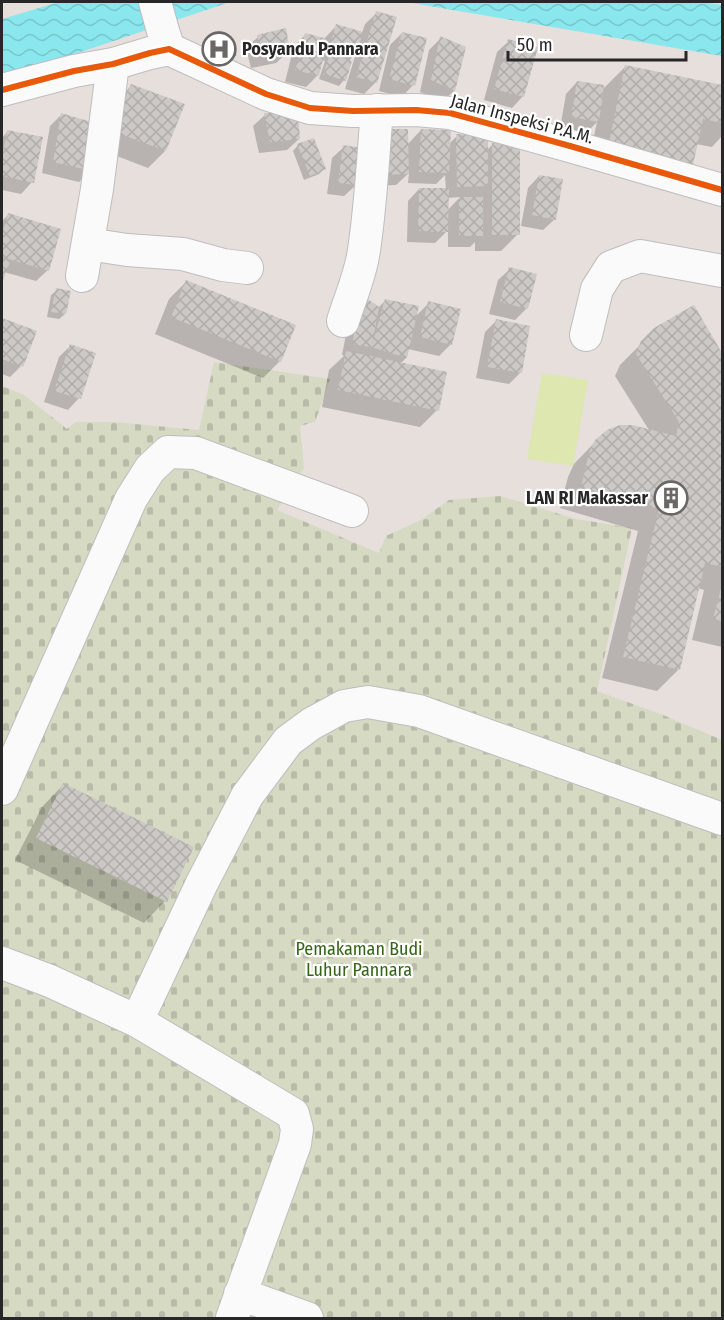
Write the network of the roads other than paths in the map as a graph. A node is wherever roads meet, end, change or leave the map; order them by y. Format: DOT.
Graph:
graph roads {
  1 [pos="162,27"];
  2 [pos="113,64"];
  3 [pos="2,90"];
  4 [pos="377,110"];
  5 [pos="723,190"];
  6 [pos="88,244"];
  7 [pos="247,268"];
  8 [pos="723,272"];
  9 [pos="82,276"];
  10 [pos="343,321"];
  11 [pos="586,335"];
  12 [pos="352,511"];
  13 [pos="2,789"];
  14 [pos="723,819"];
  15 [pos="2,963"];
  16 [pos="137,1021"];
  17 [pos="236,1306"];
  18 [pos="307,1318"];
  1 -- 2 [label="street, Jalan Inspeksi P.A.M."];
  1 -- 4 [label="street, Jalan Inspeksi P.A.M."];
  2 -- 3 [label="street, Jalan Inspeksi P.A.M."];
  2 -- 6 [label="street"];
  4 -- 5 [label="street, Jalan Inspeksi P.A.M."];
  4 -- 10 [label="street"];
  6 -- 7 [label="street"];
  6 -- 9 [label="street"];
  8 -- 11 [label="street"];
  12 -- 13 [label="street"];
  14 -- 16 [label="street"];
  15 -- 16 [label="street"];
  16 -- 17 [label="street"];
  17 -- 18 [label="street"];
}
